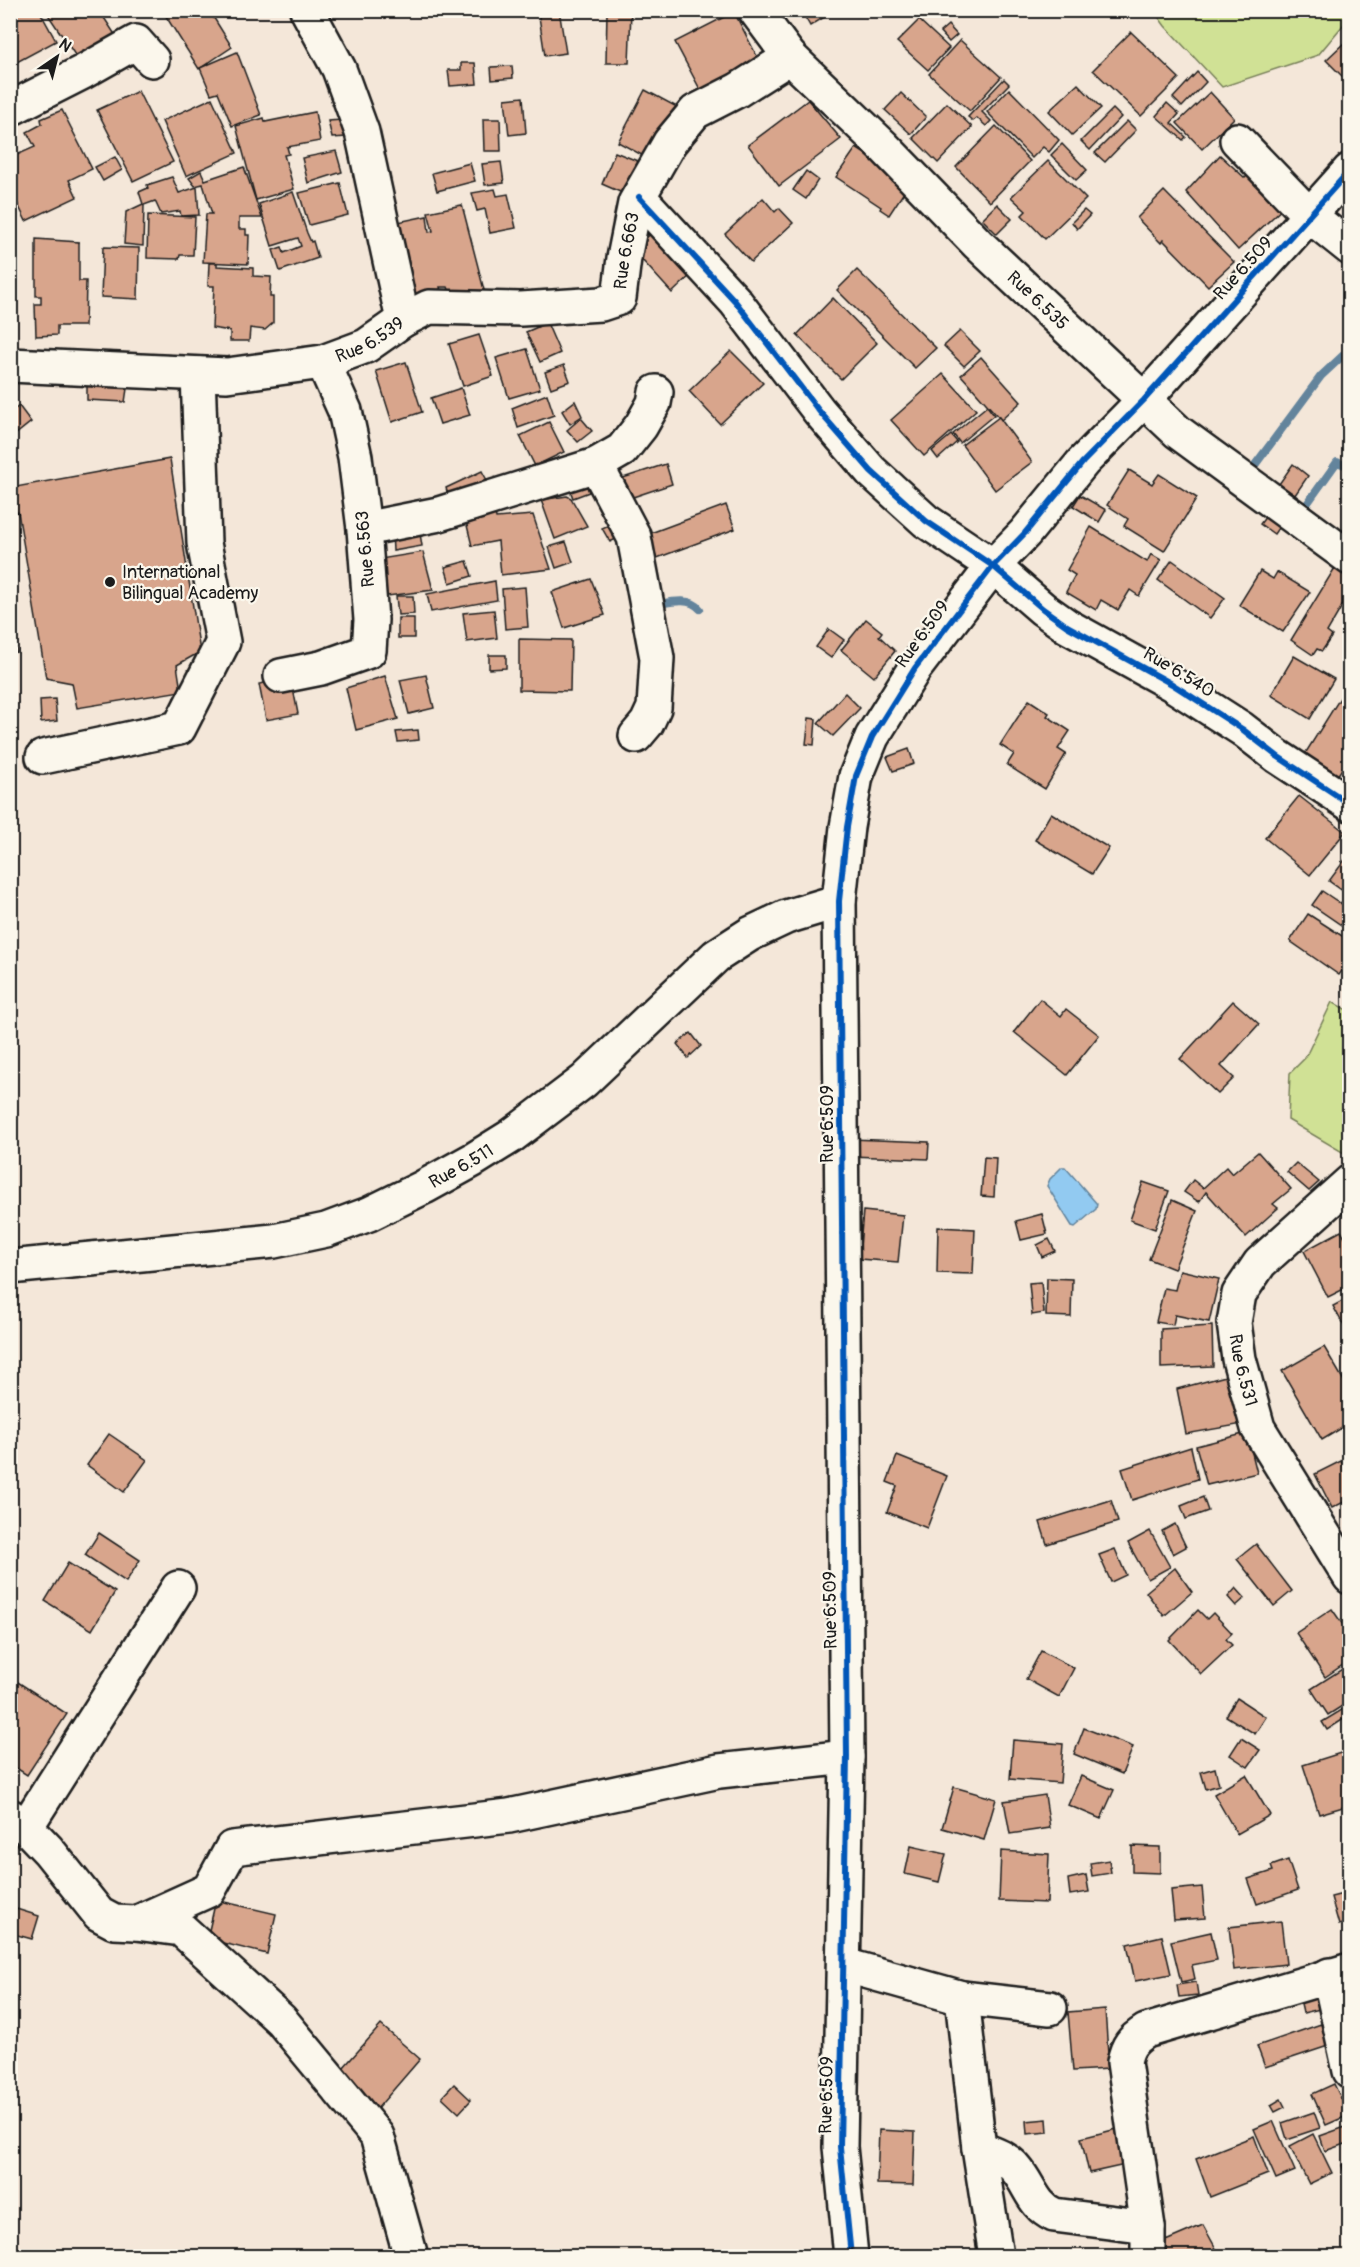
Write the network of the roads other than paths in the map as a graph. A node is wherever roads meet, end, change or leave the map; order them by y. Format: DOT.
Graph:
graph roads {
  1 [pos="306,10"];
  2 [pos="755,10"];
  3 [pos="790,57"];
  4 [pos="152,60"];
  5 [pos="10,109"];
  6 [pos="1237,140"];
  7 [pos="1350,170"];
  8 [pos="639,197"];
  9 [pos="1310,216"];
  10 [pos="1350,248"];
  11 [pos="403,320"];
  12 [pos="323,362"];
  13 [pos="10,365"];
  14 [pos="198,374"];
  15 [pos="656,392"];
  16 [pos="1144,400"];
  17 [pos="596,465"];
  18 [pos="364,528"];
  19 [pos="1350,558"];
  20 [pos="993,566"];
  21 [pos="281,676"];
  22 [pos="636,736"];
  23 [pos="43,757"];
  24 [pos="1350,804"];
  25 [pos="839,901"];
  26 [pos="1350,1182"];
  27 [pos="10,1267"];
  28 [pos="1350,1577"];
  29 [pos="178,1588"];
  30 [pos="847,1757"];
  31 [pos="18,1822"];
  32 [pos="136,1923"];
  33 [pos="844,1965"];
  34 [pos="1339,1973"];
  35 [pos="962,1998"];
  36 [pos="1050,2008"];
  37 [pos="1350,2071"];
  38 [pos="979,2148"];
  39 [pos="1148,2242"];
  40 [pos="410,2253"];
  41 [pos="851,2256"];
  42 [pos="996,2256"];
  1 -- 11 [label="street, Rue 6.539"];
  2 -- 3 [label="street, Rue 6.535"];
  3 -- 8 [label="street, Rue 6.663"];
  3 -- 16 [label="street, Rue 6.535"];
  4 -- 5 [label="street"];
  6 -- 9 [label="street"];
  7 -- 9 [label="street, Rue 6.509"];
  8 -- 11 [label="street, Rue 6.663"];
  8 -- 20 [label="street, Rue 6.540"];
  9 -- 10 [label="street"];
  9 -- 16 [label="street, Rue 6.509"];
  11 -- 12 [label="street, Rue 6.539"];
  12 -- 14 [label="street, Rue 6.539"];
  12 -- 18 [label="street, Rue 6.563"];
  13 -- 14 [label="street, Rue 6.539"];
  14 -- 23 [label="street"];
  15 -- 17 [label="street"];
  16 -- 19 [label="street, Rue 6.535"];
  16 -- 20 [label="street, Rue 6.509"];
  17 -- 18 [label="street"];
  17 -- 22 [label="street"];
  18 -- 21 [label="street, Rue 6.563"];
  20 -- 24 [label="street, Rue 6.540"];
  20 -- 25 [label="street, Rue 6.509"];
  25 -- 27 [label="street, Rue 6.511"];
  25 -- 30 [label="street, Rue 6.509"];
  26 -- 28 [label="street, Rue 6.531"];
  29 -- 31 [label="street"];
  30 -- 32 [label="street"];
  30 -- 33 [label="street, Rue 6.509"];
  31 -- 32 [label="street"];
  32 -- 40 [label="street"];
  33 -- 35 [label="street"];
  33 -- 41 [label="street, Rue 6.509"];
  34 -- 37 [label="street"];
  34 -- 39 [label="street"];
  35 -- 36 [label="street"];
  35 -- 38 [label="street"];
  38 -- 39 [label="street"];
  38 -- 42 [label="street"];
}
